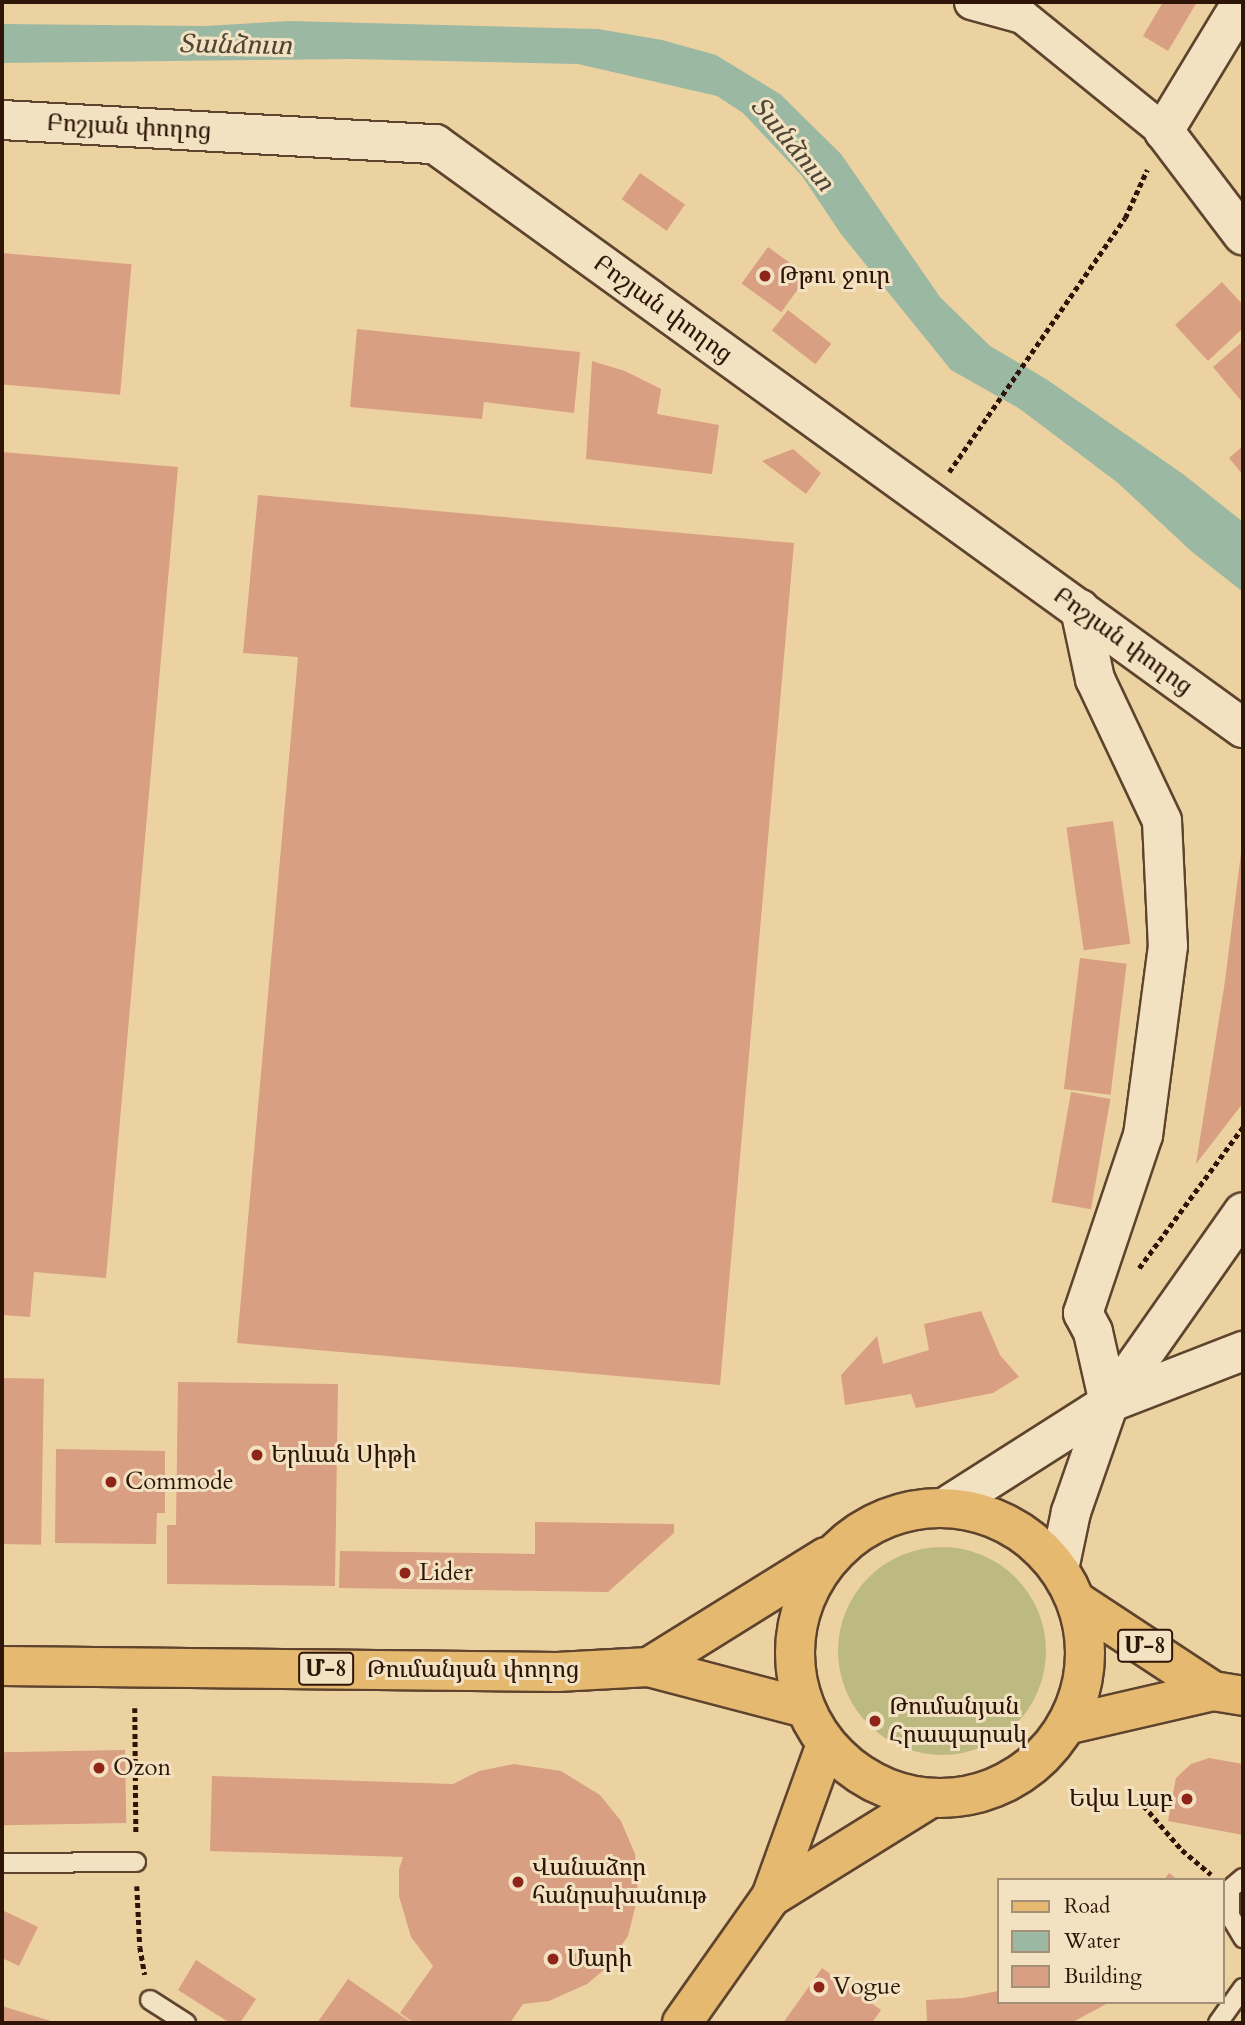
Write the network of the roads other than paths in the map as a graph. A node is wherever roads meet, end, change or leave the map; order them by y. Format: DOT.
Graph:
graph roads {
  1 [pos="971,2"];
  2 [pos="1242,2"];
  3 [pos="1025,9"];
  4 [pos="2,120"];
  5 [pos="1164,131"];
  6 [pos="1243,235"];
  7 [pos="1080,609"];
  8 [pos="1243,728"];
  9 [pos="1243,1212"];
  10 [pos="1243,1351"];
  11 [pos="1109,1402"];
  12 [pos="944,1508"];
  13 [pos="837,1550"];
  14 [pos="1068,1585"];
  15 [pos="2,1666"];
  16 [pos="649,1667"];
  17 [pos="1228,1693"];
  18 [pos="805,1708"];
  19 [pos="1066,1725"];
  20 [pos="826,1744"];
  21 [pos="929,1799"];
  22 [pos="136,1862"];
  23 [pos="2,1863"];
  24 [pos="1243,1878"];
  25 [pos="771,1897"];
  26 [pos="1243,1938"];
  27 [pos="1243,1988"];
  28 [pos="150,2000"];
  29 [pos="187,2023"];
  30 [pos="681,2023"];
  31 [pos="1218,2023"];
  1 -- 3 [label="street"];
  2 -- 5 [label="street"];
  3 -- 5 [label="street"];
  4 -- 7 [label="street, Բոշյան փողոց"];
  5 -- 6 [label="street"];
  7 -- 8 [label="street, Բոշյան փողոց"];
  7 -- 11 [label="street"];
  9 -- 11 [label="street"];
  10 -- 11 [label="street"];
  11 -- 12 [label="street"];
  11 -- 14 [label="street"];
  12 -- 13 [label="main road"];
  12 -- 14 [label="main road"];
  13 -- 16 [label="main road, Մ-8"];
  13 -- 18 [label="main road"];
  14 -- 17 [label="main road, Մ-8"];
  14 -- 19 [label="main road"];
  15 -- 16 [label="main road, Թումանյան փողոց / Մ-8"];
  16 -- 18 [label="main road, Մ-8"];
  17 -- 19 [label="main road, Մ-8"];
  18 -- 20 [label="main road"];
  19 -- 21 [label="main road"];
  20 -- 21 [label="main road"];
  20 -- 25 [label="main road"];
  21 -- 25 [label="main road"];
  22 -- 23 [label="lane"];
  24 -- 26 [label="lane"];
  25 -- 30 [label="main road"];
  27 -- 31 [label="lane"];
  28 -- 29 [label="lane"];
}
